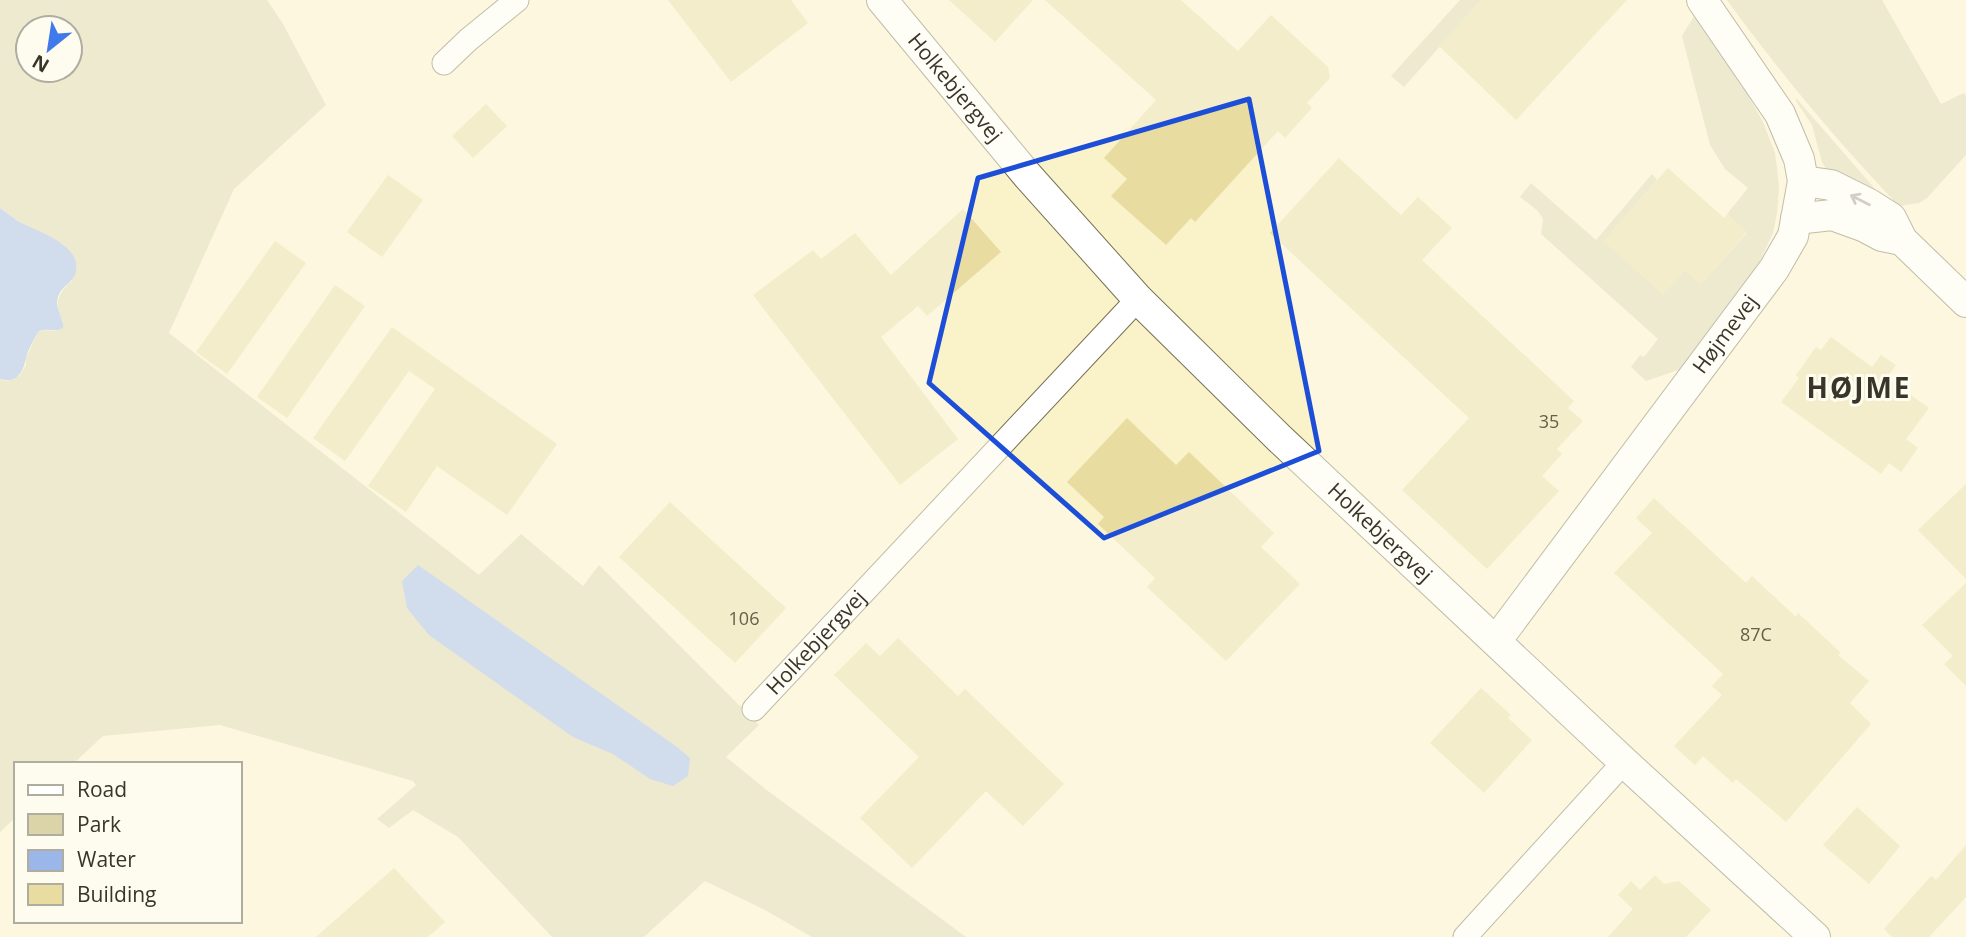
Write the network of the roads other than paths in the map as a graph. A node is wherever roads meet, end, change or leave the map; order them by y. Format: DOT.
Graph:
graph roads {
  1 [pos="517,0"];
  2 [pos="882,0"];
  3 [pos="1702,0"];
  4 [pos="444,63"];
  5 [pos="1803,181"];
  6 [pos="1796,219"];
  7 [pos="1902,240"];
  8 [pos="1138,299"];
  9 [pos="1966,302"];
  10 [pos="1496,642"];
  11 [pos="754,709"];
  12 [pos="1624,762"];
  13 [pos="1465,937"];
  14 [pos="1815,937"];
  1 -- 4 [label="street"];
  2 -- 8 [label="street, Holkebjergvej"];
  3 -- 5 [label="street, Højmevej"];
  5 -- 6 [label="street, Højmevej"];
  7 -- 5 [label="street, one-way"];
  6 -- 7 [label="street"];
  6 -- 10 [label="street, Højmevej"];
  7 -- 9 [label="street"];
  8 -- 10 [label="street, Holkebjergvej"];
  8 -- 11 [label="street, Holkebjergvej"];
  10 -- 12 [label="street, Holkebjergvej"];
  12 -- 13 [label="street"];
  12 -- 14 [label="street, Holkebjergvej"];
}
